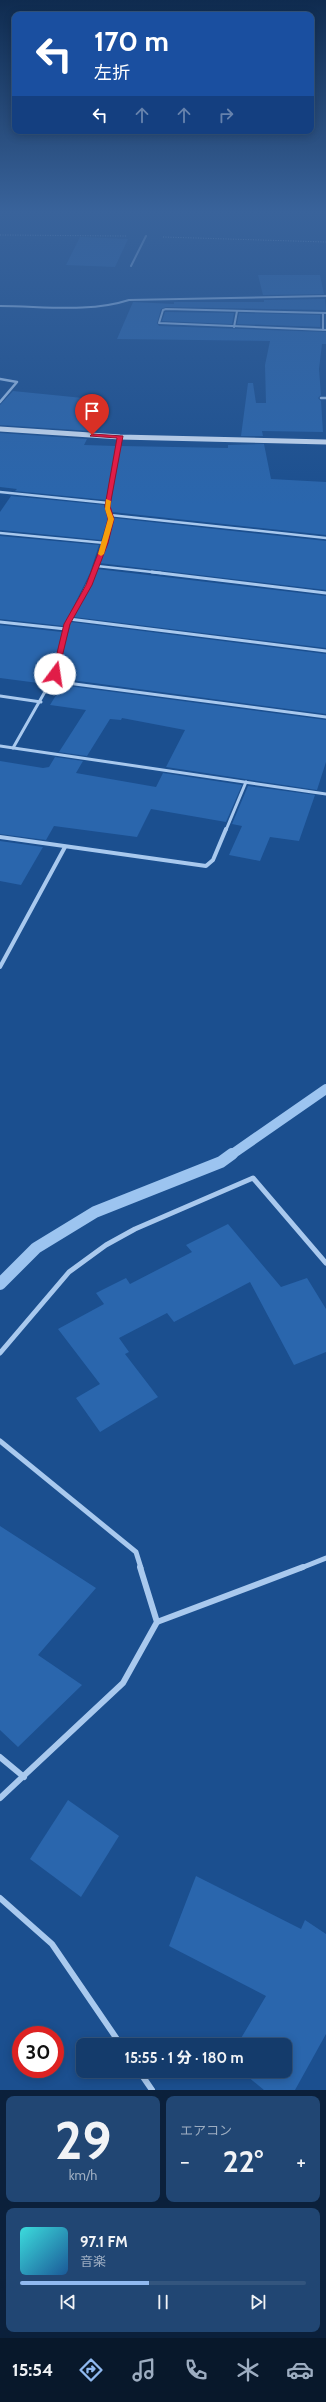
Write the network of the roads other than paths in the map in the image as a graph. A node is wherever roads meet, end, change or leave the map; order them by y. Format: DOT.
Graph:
graph roads {
  1 [pos="237,311"];
  2 [pos="325,313"];
  3 [pos="234,327"];
  4 [pos="323,330"];
  5 [pos="326,330"];
  6 [pos="0,379"];
  7 [pos="321,398"];
  8 [pos="326,398"];
  9 [pos="0,402"];
  10 [pos="0,429"];
  11 [pos="120,436"];
  12 [pos="326,442"];
  13 [pos="0,492"];
  14 [pos="108,503"];
  15 [pos="110,515"];
  16 [pos="0,533"];
  17 [pos="326,538"];
  18 [pos="105,543"];
  19 [pos="97,566"];
  20 [pos="326,593"];
  21 [pos="69,619"];
  22 [pos="0,622"];
  23 [pos="66,629"];
  24 [pos="326,651"];
  25 [pos="52,681"];
  26 [pos="0,696"];
  27 [pos="41,702"];
  28 [pos="326,717"];
  29 [pos="0,746"];
  30 [pos="14,748"];
  31 [pos="246,782"];
  32 [pos="326,794"];
  33 [pos="0,836"];
  34 [pos="66,847"];
  35 [pos="0,967"];
  36 [pos="326,1263"];
  37 [pos="0,1353"];
  38 [pos="0,1441"];
  39 [pos="326,1558"];
  40 [pos="157,1622"];
  41 [pos="0,1757"];
  42 [pos="24,1777"];
  43 [pos="0,1798"];
  44 [pos="0,1898"];
  45 [pos="116,2038"];
  46 [pos="144,2078"];
  47 [pos="152,2090"];
  1 -- 2 [label="street"];
  1 -- 3 [label="street"];
  1 -- 3 [label="street"];
  2 -- 4 [label="street"];
  3 -- 4 [label="street"];
  4 -- 5 [label="street"];
  6 -- 9 [label="street"];
  7 -- 8 [label="street"];
  10 -- 11 [label="street"];
  11 -- 12 [label="street"];
  11 -- 14 [label="street"];
  13 -- 14 [label="street"];
  14 -- 15 [label="street"];
  15 -- 17 [label="street"];
  15 -- 18 [label="street"];
  16 -- 18 [label="street"];
  18 -- 19 [label="street"];
  19 -- 20 [label="street"];
  19 -- 21 [label="street"];
  21 -- 23 [label="street"];
  21 -- 24 [label="street"];
  22 -- 23 [label="street"];
  23 -- 25 [label="street"];
  25 -- 27 [label="street"];
  25 -- 28 [label="street"];
  26 -- 27 [label="street"];
  27 -- 30 [label="street"];
  29 -- 30 [label="street"];
  30 -- 31 [label="street"];
  31 -- 32 [label="street"];
  31 -- 34 [label="street"];
  33 -- 34 [label="street"];
  34 -- 35 [label="street"];
  36 -- 37 [label="street"];
  38 -- 40 [label="street"];
  39 -- 40 [label="street"];
  40 -- 42 [label="street"];
  41 -- 42 [label="street"];
  42 -- 43 [label="street"];
  44 -- 45 [label="street"];
  46 -- 47 [label="street"];
}
